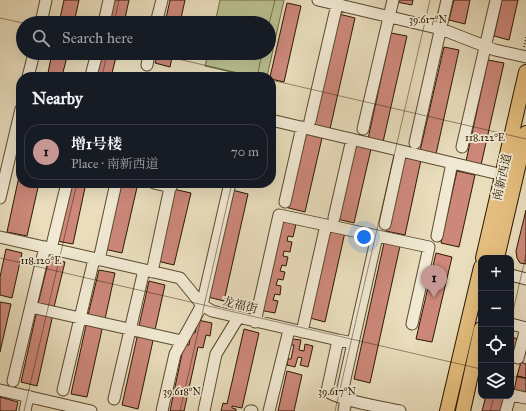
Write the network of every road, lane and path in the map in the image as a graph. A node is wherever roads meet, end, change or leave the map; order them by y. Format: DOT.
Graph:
graph roads {
  1 [pos="46,0"];
  2 [pos="109,0"];
  3 [pos="162,0"];
  4 [pos="318,0"];
  5 [pos="392,0"];
  6 [pos="447,0"];
  7 [pos="496,0"];
  8 [pos="338,2"];
  9 [pos="43,16"];
  10 [pos="106,16"];
  11 [pos="158,16"];
  12 [pos="389,16"];
  13 [pos="441,29"];
  14 [pos="486,46"];
  15 [pos="526,57"];
  16 [pos="33,60"];
  17 [pos="95,60"];
  18 [pos="148,60"];
  19 [pos="147,65"];
  20 [pos="32,72"];
  21 [pos="92,72"];
  22 [pos="526,72"];
  23 [pos="276,121"];
  24 [pos="306,124"];
  25 [pos="362,129"];
  26 [pos="525,138"];
  27 [pos="352,139"];
  28 [pos="16,141"];
  29 [pos="415,143"];
  30 [pos="462,147"];
  31 [pos="401,151"];
  32 [pos="452,163"];
  33 [pos="503,174"];
  34 [pos="65,188"];
  35 [pos="115,188"];
  36 [pos="170,188"];
  37 [pos="229,188"];
  38 [pos="0,198"];
  39 [pos="284,202"];
  40 [pos="330,221"];
  41 [pos="385,224"];
  42 [pos="377,236"];
  43 [pos="437,236"];
  44 [pos="0,237"];
  45 [pos="48,248"];
  46 [pos="484,255"];
  47 [pos="498,255"];
  48 [pos="96,259"];
  49 [pos="148,271"];
  50 [pos="514,276"];
  51 [pos="526,279"];
  52 [pos="478,280"];
  53 [pos="202,305"];
  54 [pos="30,307"];
  55 [pos="80,318"];
  56 [pos="238,318"];
  57 [pos="255,322"];
  58 [pos="412,324"];
  59 [pos="514,325"];
  60 [pos="526,328"];
  61 [pos="131,330"];
  62 [pos="289,330"];
  63 [pos="302,332"];
  64 [pos="338,340"];
  65 [pos="182,341"];
  66 [pos="353,343"];
  67 [pos="478,343"];
  68 [pos="518,358"];
  69 [pos="13,380"];
  70 [pos="0,390"];
  71 [pos="64,390"];
  72 [pos="28,396"];
  73 [pos="514,396"];
  74 [pos="344,398"];
  75 [pos="526,398"];
  76 [pos="114,399"];
  77 [pos="509,399"];
  78 [pos="86,410"];
  79 [pos="25,411"];
  80 [pos="162,411"];
  81 [pos="204,411"];
  82 [pos="269,411"];
  83 [pos="344,411"];
  84 [pos="398,411"];
  85 [pos="447,411"];
  86 [pos="463,411"];
  87 [pos="506,411"];
  1 -- 9 [label="street"];
  2 -- 10 [label="street"];
  3 -- 11 [label="street"];
  4 -- 8 [label="street"];
  5 -- 12 [label="street"];
  6 -- 13 [label="street"];
  7 -- 14 [label="street"];
  8 -- 12 [label="street"];
  8 -- 24 [label="street"];
  12 -- 13 [label="street"];
  12 -- 25 [label="street"];
  13 -- 14 [label="street"];
  13 -- 29 [label="street"];
  14 -- 15 [label="street"];
  14 -- 30 [label="street"];
  16 -- 20 [label="street"];
  17 -- 21 [label="street"];
  18 -- 19 [label="street"];
  22 -- 33 [label="main road, 南新西道"];
  23 -- 24 [label="street"];
  24 -- 27 [label="street"];
  24 -- 39 [label="street"];
  26 -- 47 [label="main road, 南新西道"];
  27 -- 31 [label="street"];
  27 -- 40 [label="street"];
  28 -- 38 [label="street"];
  31 -- 32 [label="street"];
  31 -- 41 [label="street"];
  32 -- 33 [label="street"];
  32 -- 43 [label="street"];
  33 -- 46 [label="main road, 南新西道"];
  34 -- 45 [label="street"];
  35 -- 48 [label="street"];
  36 -- 49 [label="street"];
  37 -- 53 [label="street"];
  40 -- 42 [label="street"];
  40 -- 57 [label="street"];
  40 -- 63 [label="street"];
  42 -- 58 [label="street"];
  42 -- 66 [label="street"];
  44 -- 45 [label="street, 龙福街"];
  45 -- 48 [label="street, 龙福街"];
  45 -- 54 [label="street"];
  48 -- 49 [label="street, 龙福街"];
  48 -- 55 [label="street"];
  49 -- 53 [label="street, 龙福街"];
  49 -- 61 [label="street"];
  50 -- 51 [label="street"];
  52 -- 85 [label="main road"];
  53 -- 56 [label="street, 龙福街"];
  53 -- 65 [label="street"];
  54 -- 55 [label="street"];
  54 -- 69 [label="street"];
  55 -- 61 [label="street"];
  55 -- 71 [label="street"];
  56 -- 57 [label="street, 龙福街"];
  56 -- 81 [label="street"];
  57 -- 62 [label="street, 龙福街"];
  59 -- 60 [label="street"];
  60 -- 68 [label="street"];
  61 -- 65 [label="street"];
  61 -- 76 [label="street"];
  62 -- 63 [label="street, 龙福街"];
  62 -- 82 [label="street"];
  63 -- 64 [label="street, 龙福街"];
  64 -- 66 [label="street, 龙福街"];
  64 -- 74 [label="street"];
  65 -- 80 [label="street"];
  66 -- 74 [label="street"];
  67 -- 86 [label="main road"];
  70 -- 72 [label="street"];
  72 -- 78 [label="street"];
  72 -- 79 [label="street"];
  73 -- 75 [label="street"];
  74 -- 83 [label="street"];
  74 -- 84 [label="street"];
  77 -- 87 [label="street"];
}
